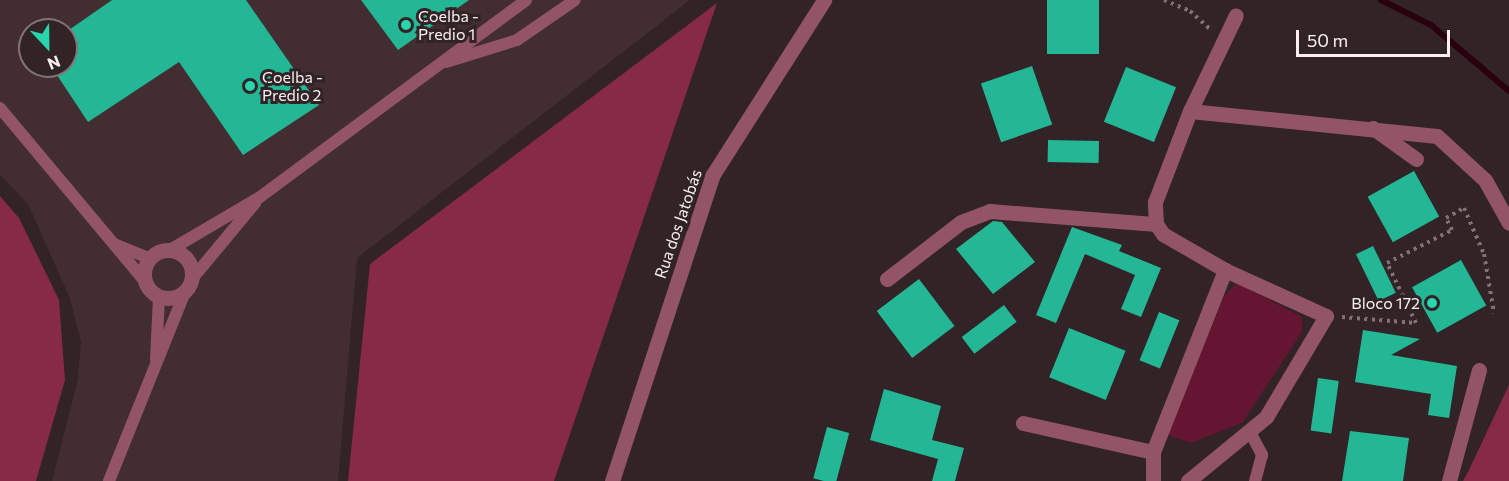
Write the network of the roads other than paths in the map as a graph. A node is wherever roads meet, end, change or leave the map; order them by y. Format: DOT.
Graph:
graph roads {
  1 [pos="526,0"];
  2 [pos="575,0"];
  3 [pos="824,0"];
  4 [pos="1236,15"];
  5 [pos="439,63"];
  6 [pos="0,108"];
  7 [pos="1190,111"];
  8 [pos="1373,128"];
  9 [pos="1416,159"];
  10 [pos="260,197"];
  11 [pos="1509,223"];
  12 [pos="1156,224"];
  13 [pos="110,243"];
  14 [pos="170,250"];
  15 [pos="149,258"];
  16 [pos="1225,270"];
  17 [pos="192,279"];
  18 [pos="887,279"];
  19 [pos="144,280"];
  20 [pos="184,294"];
  21 [pos="159,297"];
  22 [pos="1479,370"];
  23 [pos="155,373"];
  24 [pos="1023,423"];
  25 [pos="1251,434"];
  26 [pos="1153,452"];
  27 [pos="109,481"];
  28 [pos="612,481"];
  29 [pos="1153,481"];
  30 [pos="1188,481"];
  31 [pos="1255,481"];
  32 [pos="1449,481"];
  1 -- 5 [label="lane"];
  2 -- 5 [label="lane"];
  3 -- 28 [label="street, Rua dos Jatobás"];
  4 -- 7 [label="street"];
  5 -- 10 [label="lane"];
  6 -- 13 [label="lane"];
  7 -- 8 [label="street"];
  7 -- 12 [label="street"];
  8 -- 9 [label="street"];
  8 -- 11 [label="street"];
  10 -- 14 [label="lane"];
  10 -- 17 [label="lane"];
  12 -- 16 [label="street"];
  12 -- 18 [label="street"];
  13 -- 15 [label="lane"];
  13 -- 19 [label="lane"];
  14 -- 15 [label="street"];
  14 -- 17 [label="street"];
  15 -- 19 [label="street"];
  16 -- 25 [label="street"];
  16 -- 26 [label="street"];
  17 -- 20 [label="street"];
  19 -- 21 [label="street"];
  20 -- 21 [label="street"];
  20 -- 23 [label="lane"];
  21 -- 23 [label="lane"];
  22 -- 32 [label="street"];
  23 -- 27 [label="lane"];
  24 -- 26 [label="street"];
  25 -- 30 [label="street"];
  25 -- 31 [label="lane"];
  26 -- 29 [label="street"];
}
